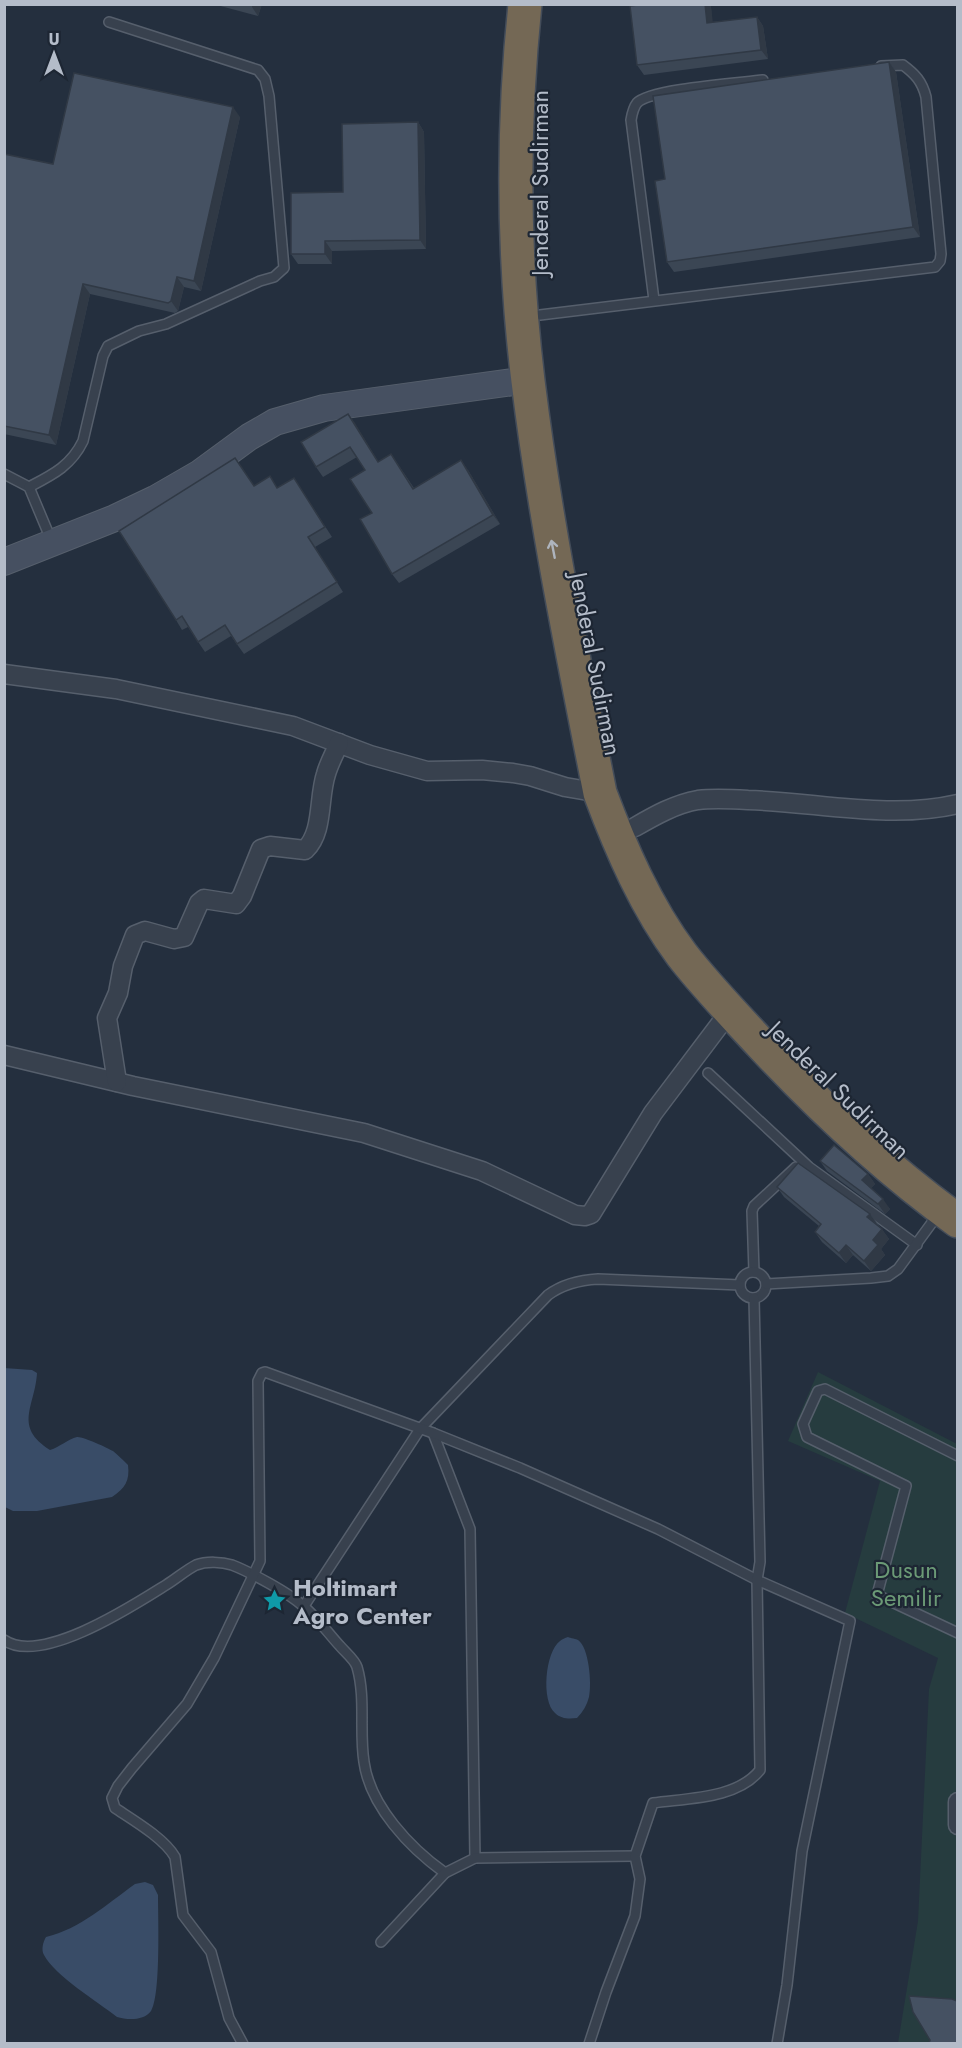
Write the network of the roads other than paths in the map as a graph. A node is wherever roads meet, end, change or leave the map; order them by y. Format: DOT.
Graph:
graph roads {
  1 [pos="525,4"];
  2 [pos="545,4"];
  3 [pos="110,22"];
  4 [pos="868,67"];
  5 [pos="767,80"];
  6 [pos="654,300"];
  7 [pos="540,315"];
  8 [pos="528,380"];
  9 [pos="4,474"];
  10 [pos="29,486"];
  11 [pos="52,542"];
  12 [pos="4,562"];
  13 [pos="4,674"];
  14 [pos="339,743"];
  15 [pos="600,793"];
  16 [pos="957,804"];
  17 [pos="634,827"];
  18 [pos="730,1011"];
  19 [pos="4,1055"];
  20 [pos="708,1073"];
  21 [pos="117,1082"];
  22 [pos="802,1160"];
  23 [pos="952,1206"];
  24 [pos="917,1245"];
  25 [pos="754,1272"];
  26 [pos="766,1284"];
  27 [pos="740,1285"];
  28 [pos="754,1298"];
  29 [pos="420,1429"];
  30 [pos="433,1433"];
  31 [pos="957,1456"];
  32 [pos="254,1575"];
  33 [pos="757,1580"];
  34 [pos="304,1606"];
  35 [pos="957,1633"];
  36 [pos="4,1640"];
  37 [pos="957,1802"];
  38 [pos="957,1825"];
  39 [pos="634,1856"];
  40 [pos="475,1858"];
  41 [pos="445,1873"];
  42 [pos="381,1942"];
  43 [pos="243,2043"];
  44 [pos="590,2043"];
  45 [pos="777,2043"];
  1 -- 8 [label="highway"];
  2 -- 7 [label="highway, Jenderal Sudirman"];
  3 -- 10 [label="lane"];
  4 -- 6 [label="lane"];
  5 -- 6 [label="lane"];
  6 -- 7 [label="lane"];
  7 -- 17 [label="highway, Jenderal Sudirman"];
  8 -- 11 [label="street"];
  15 -- 8 [label="highway, one-way"];
  9 -- 10 [label="lane"];
  10 -- 11 [label="lane"];
  11 -- 12 [label="street"];
  13 -- 14 [label="street"];
  14 -- 15 [label="street"];
  14 -- 21 [label="street"];
  15 -- 18 [label="highway"];
  16 -- 17 [label="street"];
  17 -- 23 [label="highway, Jenderal Sudirman"];
  18 -- 21 [label="street"];
  18 -- 23 [label="highway"];
  19 -- 21 [label="street"];
  20 -- 22 [label="lane"];
  22 -- 24 [label="lane"];
  22 -- 25 [label="lane"];
  23 -- 24 [label="lane"];
  24 -- 26 [label="lane"];
  25 -- 26 [label="lane"];
  25 -- 27 [label="lane"];
  26 -- 28 [label="lane"];
  27 -- 28 [label="lane"];
  27 -- 29 [label="lane"];
  28 -- 33 [label="lane"];
  29 -- 30 [label="lane"];
  29 -- 32 [label="lane"];
  29 -- 34 [label="lane"];
  30 -- 33 [label="lane"];
  30 -- 40 [label="lane"];
  31 -- 35 [label="lane"];
  32 -- 34 [label="lane"];
  32 -- 36 [label="lane"];
  32 -- 43 [label="lane"];
  33 -- 39 [label="lane"];
  33 -- 45 [label="lane"];
  34 -- 41 [label="lane"];
  37 -- 38 [label="street"];
  39 -- 40 [label="lane"];
  39 -- 44 [label="lane"];
  40 -- 41 [label="lane"];
  41 -- 42 [label="lane"];
}
